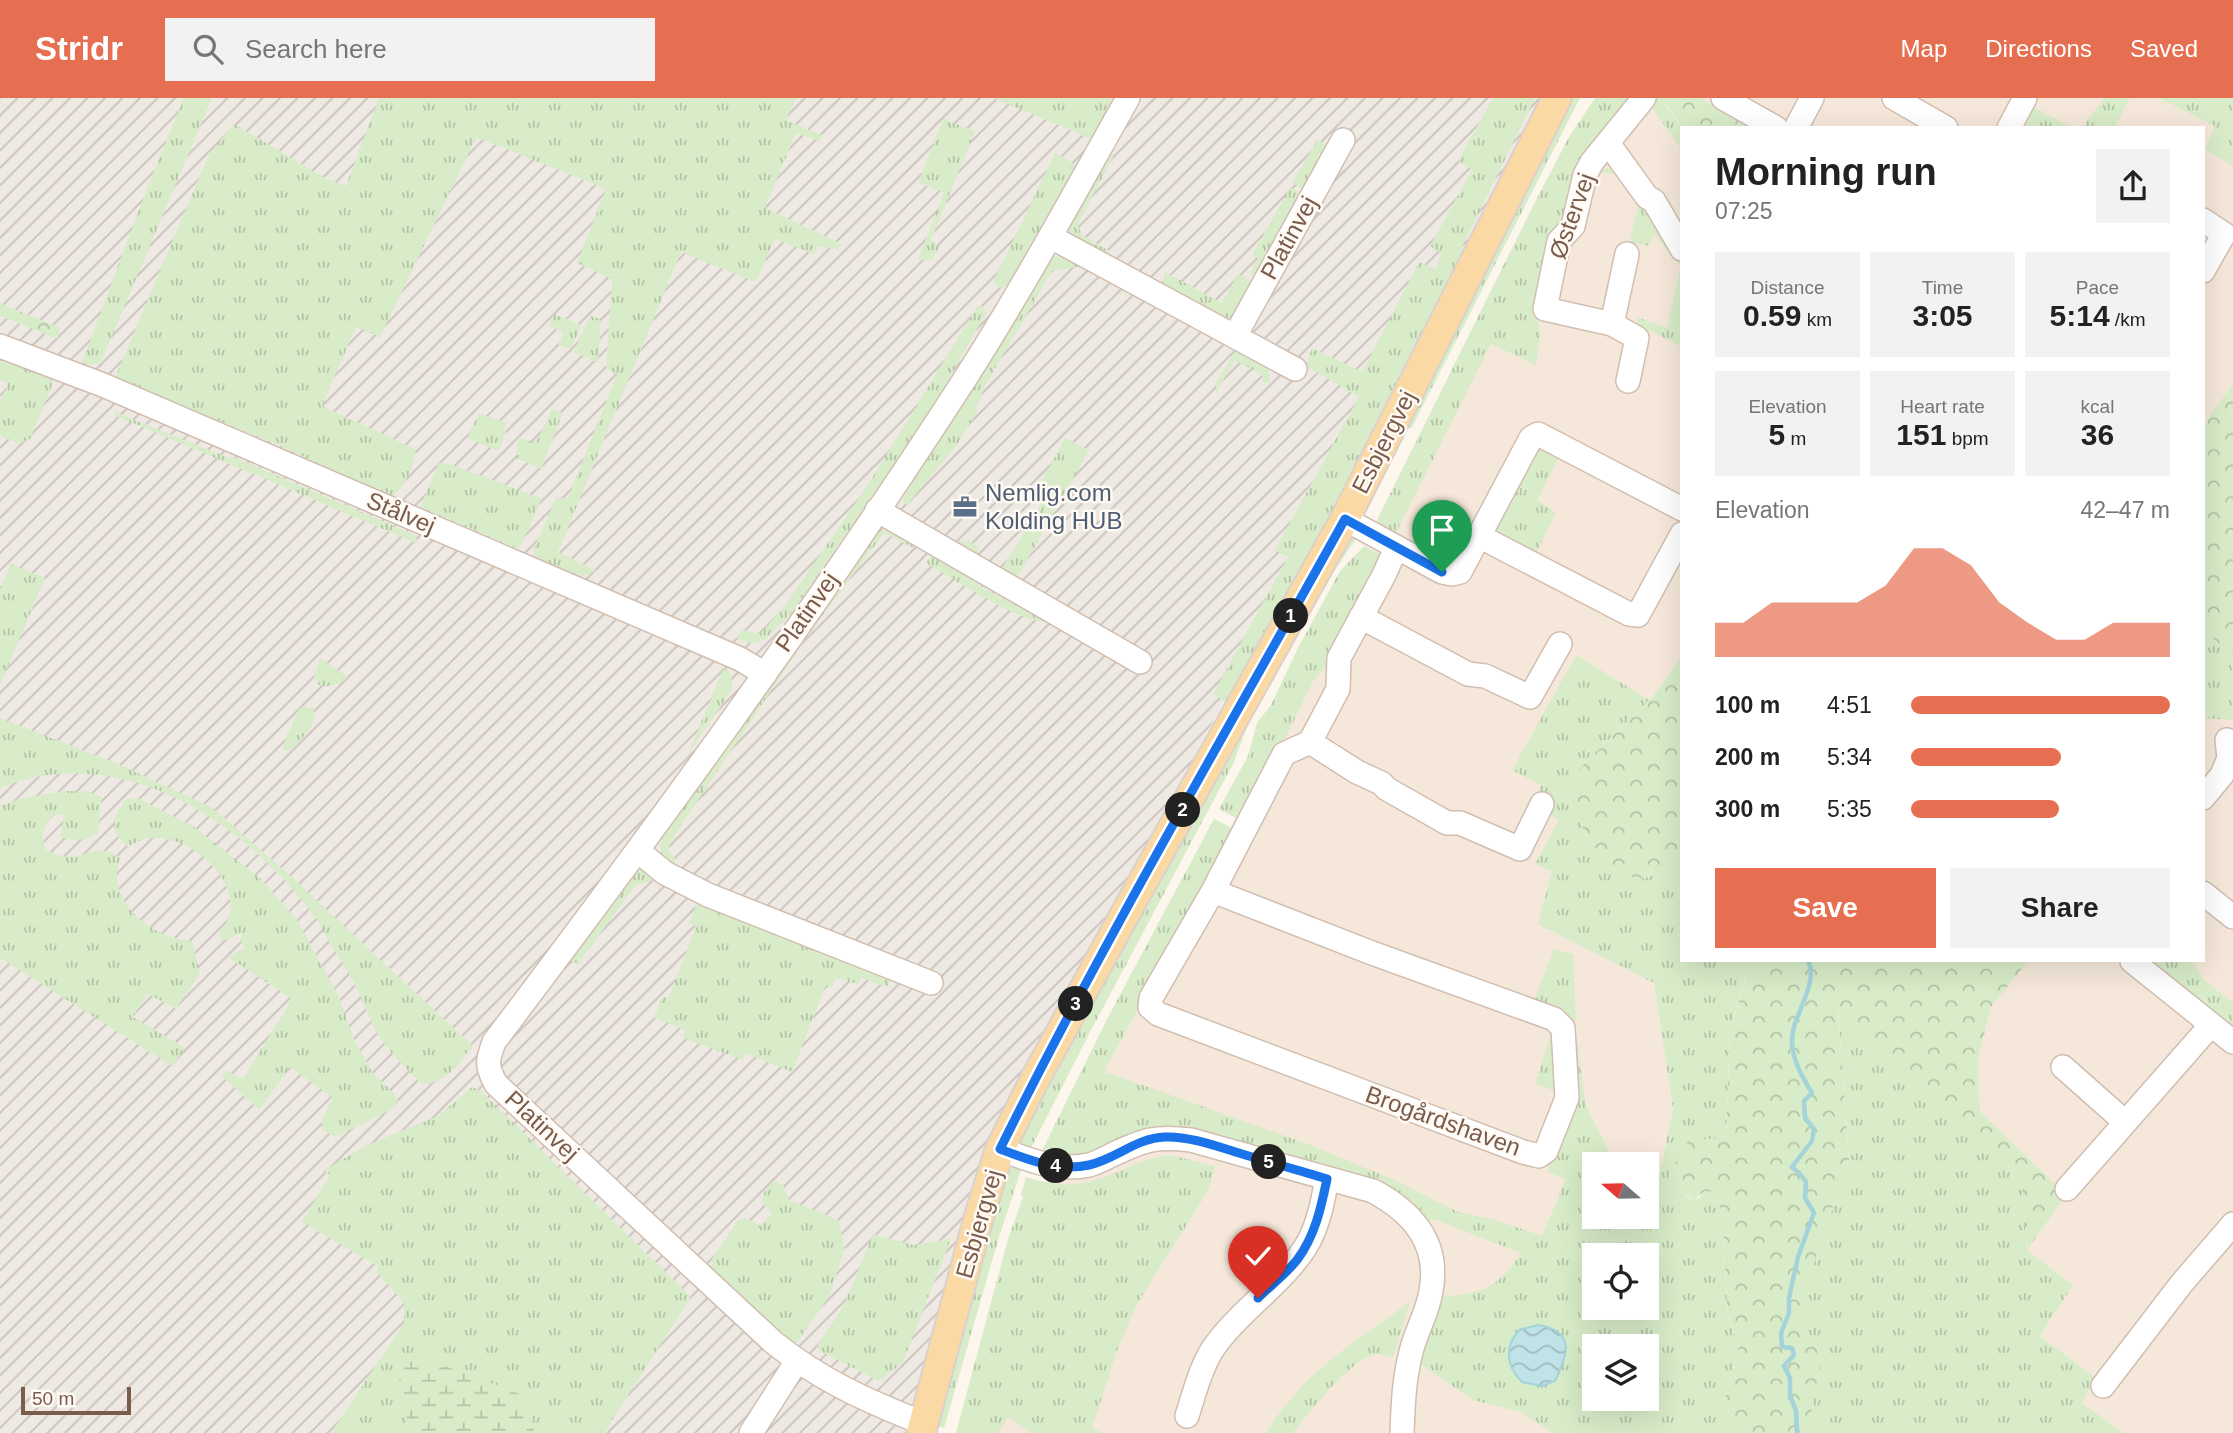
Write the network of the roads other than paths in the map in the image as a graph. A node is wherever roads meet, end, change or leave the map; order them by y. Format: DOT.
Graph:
graph roads {
  1 [pos="1128,98"];
  2 [pos="1557,98"];
  3 [pos="1644,98"];
  4 [pos="1723,98"];
  5 [pos="1812,98"];
  6 [pos="1894,98"];
  7 [pos="2025,98"];
  8 [pos="1772,126"];
  9 [pos="1797,126"];
  10 [pos="1943,126"];
  11 [pos="2010,126"];
  12 [pos="1343,140"];
  13 [pos="1608,143"];
  14 [pos="2205,221"];
  15 [pos="1051,237"];
  16 [pos="1680,246"];
  17 [pos="1627,254"];
  18 [pos="2205,267"];
  19 [pos="1612,324"];
  20 [pos="1234,336"];
  21 [pos="0,346"];
  22 [pos="0,352"];
  23 [pos="34,360"];
  24 [pos="1295,369"];
  25 [pos="1628,381"];
  26 [pos="1680,508"];
  27 [pos="877,510"];
  28 [pos="1345,519"];
  29 [pos="1479,536"];
  30 [pos="1680,538"];
  31 [pos="1396,548"];
  32 [pos="1361,617"];
  33 [pos="1560,645"];
  34 [pos="1140,662"];
  35 [pos="765,674"];
  36 [pos="2227,740"];
  37 [pos="1310,742"];
  38 [pos="2205,796"];
  39 [pos="1542,804"];
  40 [pos="638,851"];
  41 [pos="1213,891"];
  42 [pos="2205,895"];
  43 [pos="2233,917"];
  44 [pos="2134,962"];
  45 [pos="931,983"];
  46 [pos="2211,1024"];
  47 [pos="2233,1042"];
  48 [pos="2063,1067"];
  49 [pos="2125,1122"];
  50 [pos="1000,1149"];
  51 [pos="1327,1179"];
  52 [pos="2067,1188"];
  53 [pos="2233,1224"];
  54 [pos="797,1362"];
  55 [pos="2103,1386"];
  56 [pos="1187,1416"];
  57 [pos="922,1428"];
  58 [pos="751,1433"];
  59 [pos="1402,1433"];
  1 -- 15 [label="street, Platinvej"];
  2 -- 28 [label="main road, Esbjergvej"];
  3 -- 13 [label="street, Østervej"];
  4 -- 8 [label="street"];
  5 -- 9 [label="street"];
  6 -- 10 [label="street"];
  7 -- 11 [label="street"];
  12 -- 20 [label="street, Platinvej"];
  13 -- 16 [label="street, Østervej"];
  13 -- 19 [label="street, Østervej"];
  14 -- 18 [label="street"];
  15 -- 20 [label="street"];
  15 -- 27 [label="street, Platinvej"];
  17 -- 19 [label="street"];
  19 -- 25 [label="street, Østervej"];
  20 -- 24 [label="street"];
  21 -- 23 [label="street, Stålvej"];
  22 -- 23 [label="street, Stålvej"];
  23 -- 35 [label="street, Stålvej"];
  26 -- 29 [label="street"];
  27 -- 34 [label="street"];
  27 -- 35 [label="street, Platinvej"];
  28 -- 31 [label="street"];
  28 -- 50 [label="main road, Esbjergvej"];
  29 -- 30 [label="street"];
  29 -- 31 [label="street"];
  31 -- 32 [label="street"];
  32 -- 33 [label="street"];
  32 -- 37 [label="street"];
  35 -- 40 [label="street, Platinvej"];
  36 -- 38 [label="street"];
  37 -- 39 [label="street"];
  37 -- 41 [label="street, Brogårdshaven"];
  40 -- 45 [label="street"];
  40 -- 54 [label="street, Platinvej"];
  41 -- 41 [label="street, Brogårdshaven"];
  42 -- 43 [label="street"];
  44 -- 46 [label="street"];
  46 -- 47 [label="street"];
  46 -- 49 [label="street"];
  48 -- 49 [label="street"];
  49 -- 52 [label="street"];
  50 -- 51 [label="street"];
  50 -- 57 [label="main road, Esbjergvej"];
  51 -- 56 [label="street"];
  51 -- 59 [label="street"];
  53 -- 55 [label="street"];
  54 -- 57 [label="street, Platinvej"];
  54 -- 58 [label="street"];
}
